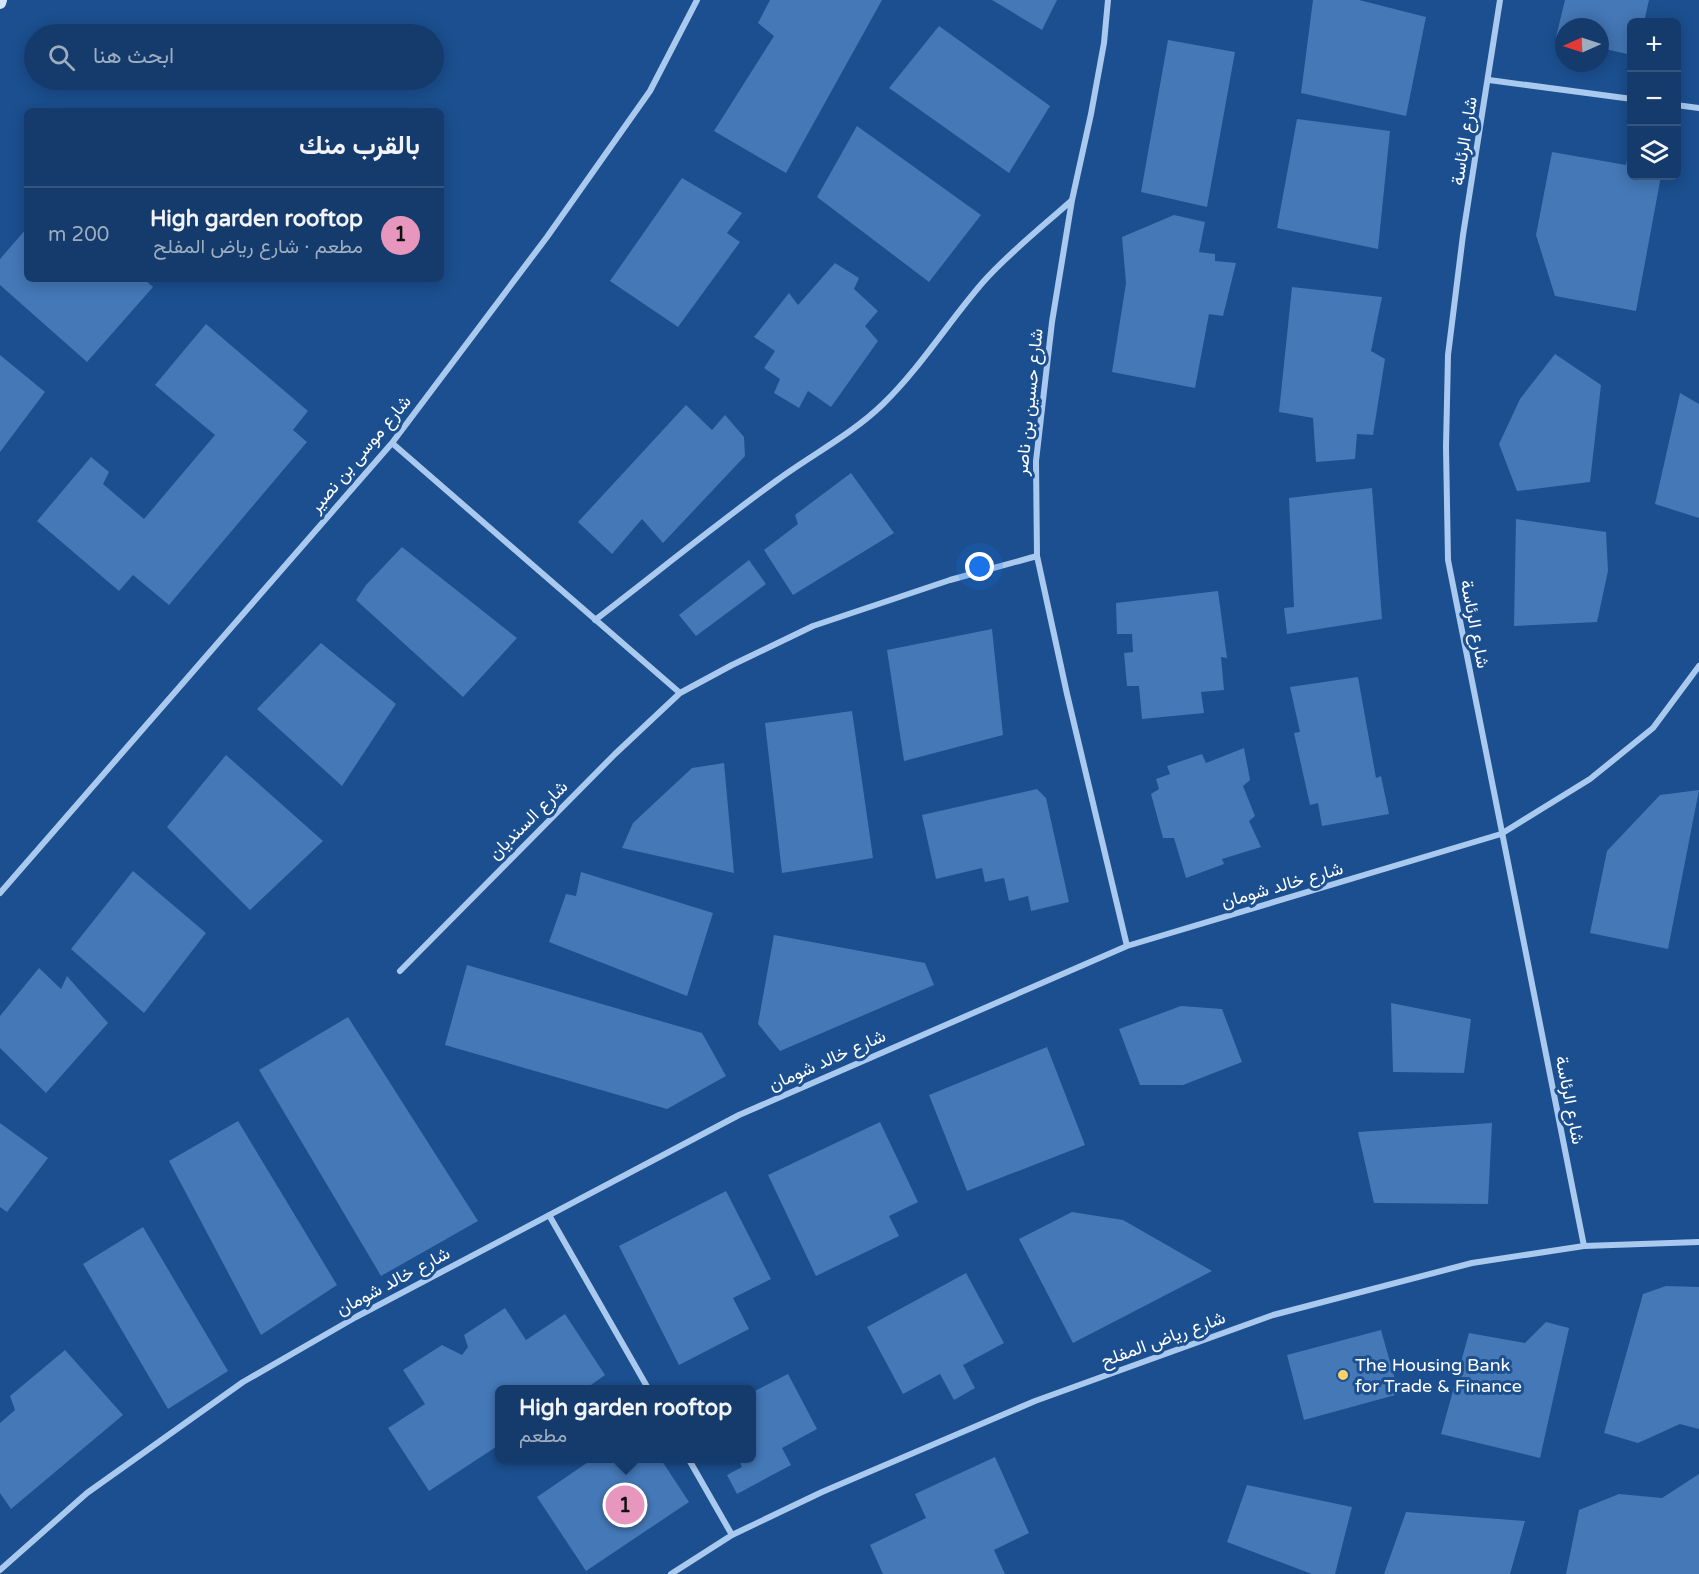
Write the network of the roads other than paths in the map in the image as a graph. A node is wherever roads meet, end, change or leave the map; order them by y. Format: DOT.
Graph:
graph roads {
  1 [pos="698,0"];
  2 [pos="1108,0"];
  3 [pos="1500,0"];
  4 [pos="1489,80"];
  5 [pos="1627,98"];
  6 [pos="1681,106"];
  7 [pos="1699,108"];
  8 [pos="1072,200"];
  9 [pos="392,443"];
  10 [pos="1037,556"];
  11 [pos="595,620"];
  12 [pos="1699,666"];
  13 [pos="680,693"];
  14 [pos="1501,834"];
  15 [pos="0,893"];
  16 [pos="1127,946"];
  17 [pos="400,971"];
  18 [pos="549,1215"];
  19 [pos="1699,1242"];
  20 [pos="1584,1246"];
  21 [pos="647,1385"];
  22 [pos="691,1463"];
  23 [pos="732,1535"];
  24 [pos="0,1570"];
  25 [pos="671,1574"];
  1 -- 9 [label="street, شارع موسى بن نصير"];
  2 -- 8 [label="street, شارع حسين بن ناصر"];
  3 -- 4 [label="street, شارع الرئاسة"];
  4 -- 5 [label="street"];
  4 -- 14 [label="street, شارع الرئاسة"];
  6 -- 7 [label="street"];
  8 -- 10 [label="street, شارع حسين بن ناصر"];
  8 -- 11 [label="street"];
  9 -- 11 [label="street"];
  9 -- 15 [label="street, شارع موسى بن نصير"];
  10 -- 13 [label="street, شارع السنديان"];
  10 -- 16 [label="street, شارع حسين بن ناصر"];
  11 -- 13 [label="street"];
  12 -- 14 [label="street, شارع خالد شومان"];
  13 -- 17 [label="street, شارع السنديان"];
  14 -- 16 [label="street, شارع خالد شومان"];
  14 -- 20 [label="street, شارع الرئاسة"];
  16 -- 18 [label="street, شارع خالد شومان"];
  18 -- 21 [label="street"];
  18 -- 24 [label="street, شارع خالد شومان"];
  19 -- 20 [label="street, شارع رياض المفلح"];
  20 -- 23 [label="street, شارع رياض المفلح"];
  22 -- 23 [label="street"];
  23 -- 25 [label="street, شارع رياض المفلح"];
}
